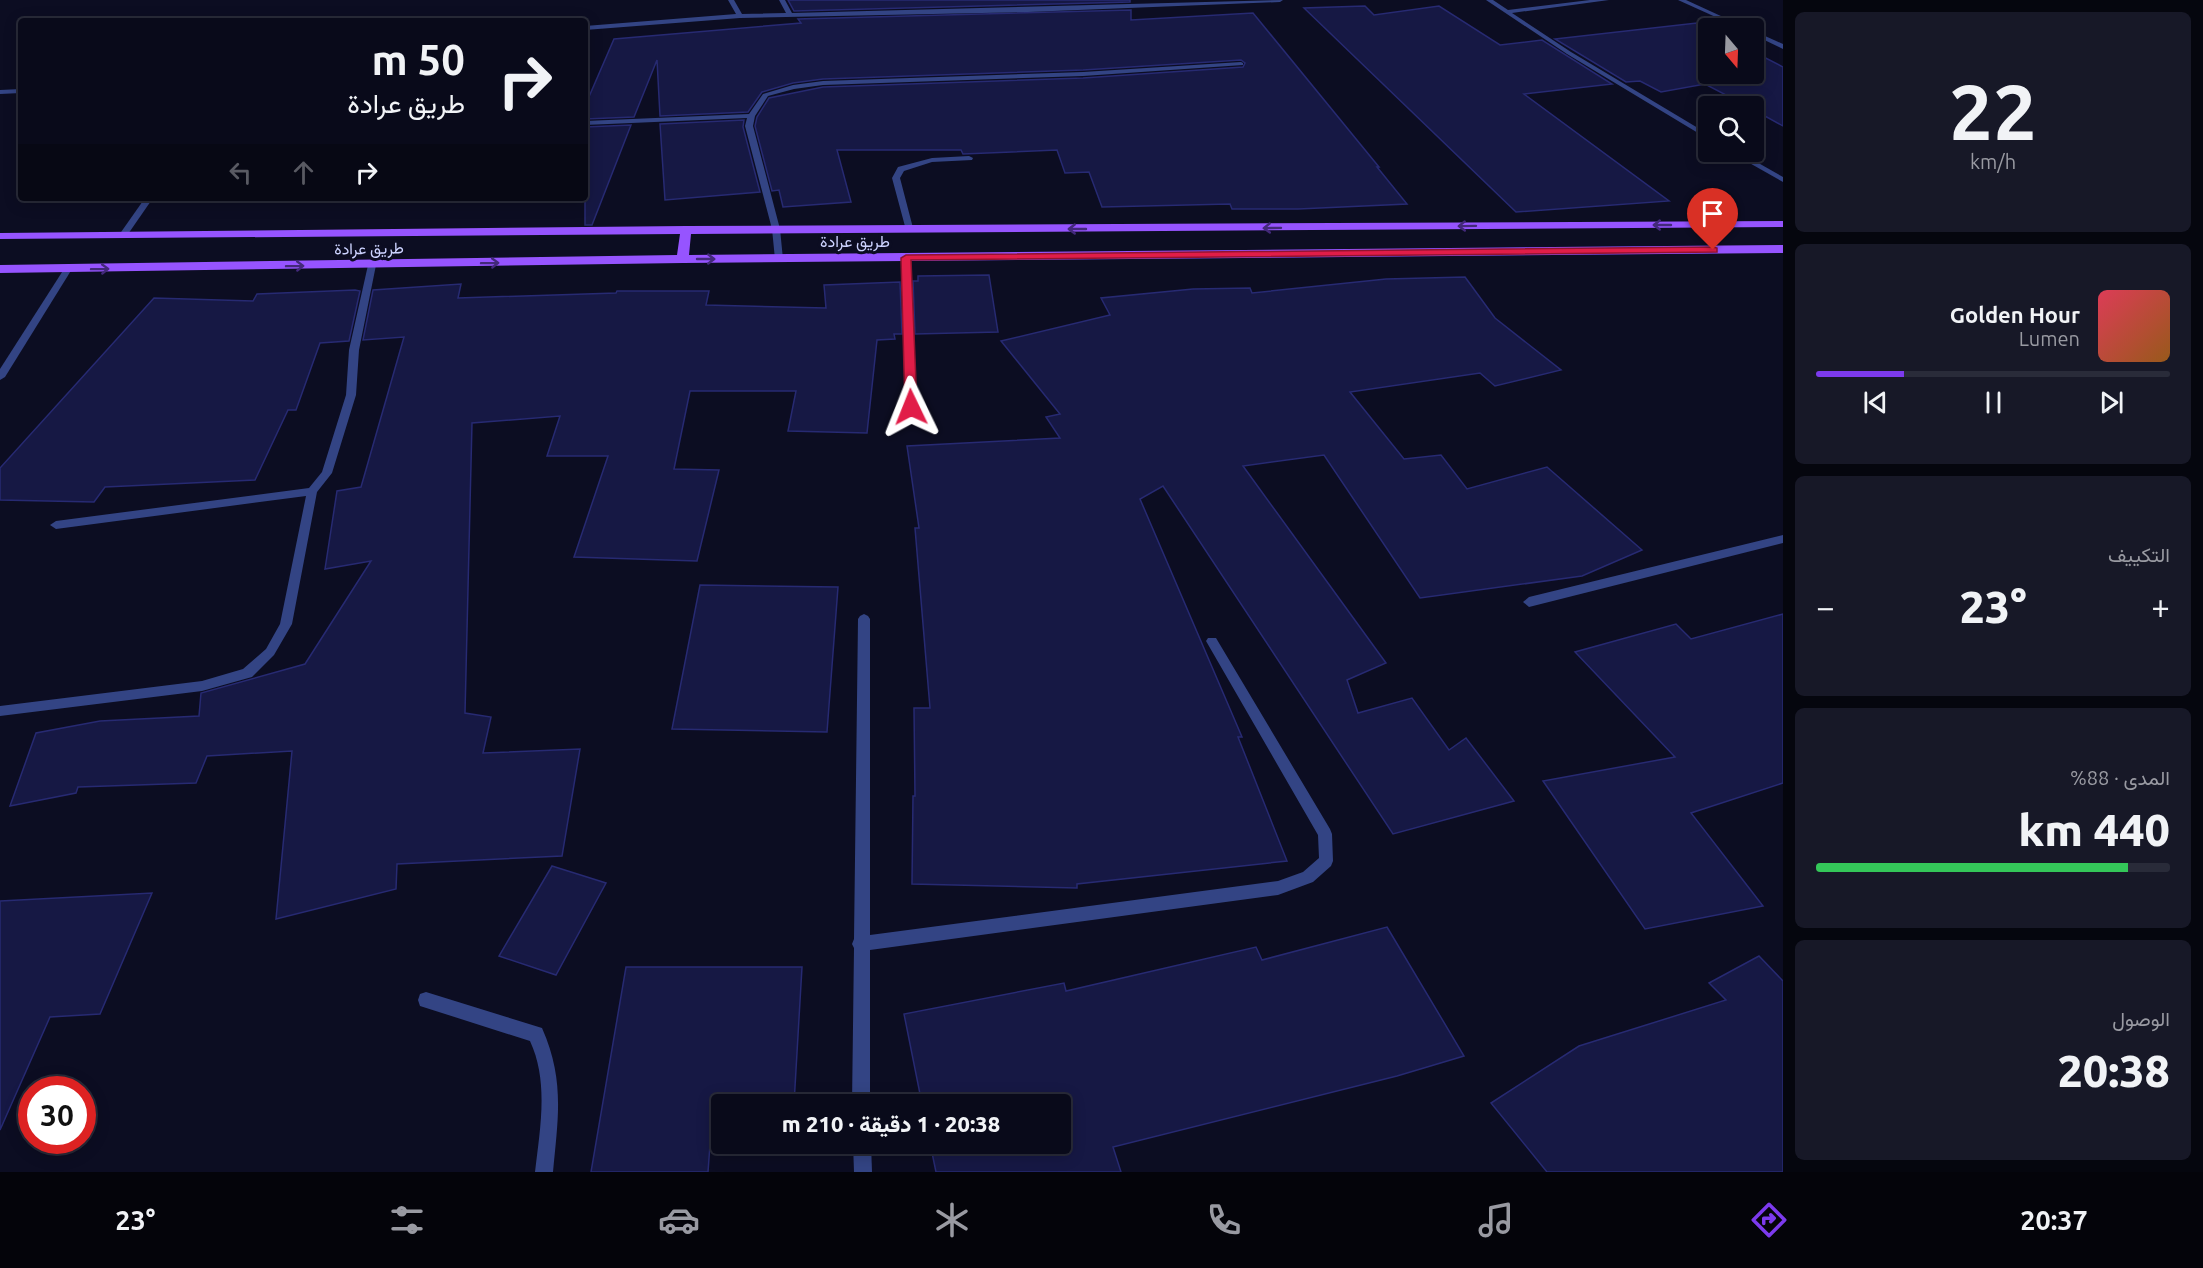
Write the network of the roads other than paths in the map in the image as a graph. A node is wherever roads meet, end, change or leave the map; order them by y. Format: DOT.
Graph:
graph roads {
  1 [pos="731,0"];
  2 [pos="782,0"];
  3 [pos="1280,0"];
  4 [pos="1489,0"];
  5 [pos="1606,0"];
  6 [pos="1681,0"];
  7 [pos="1509,11"];
  8 [pos="790,15"];
  9 [pos="740,16"];
  10 [pos="1722,18"];
  11 [pos="588,28"];
  12 [pos="1764,38"];
  13 [pos="1783,47"];
  14 [pos="1241,64"];
  15 [pos="18,91"];
  16 [pos="0,92"];
  17 [pos="751,116"];
  18 [pos="588,123"];
  19 [pos="1698,131"];
  20 [pos="969,158"];
  21 [pos="1752,162"];
  22 [pos="1783,180"];
  23 [pos="147,201"];
  24 [pos="1783,224"];
  25 [pos="909,228"];
  26 [pos="686,229"];
  27 [pos="776,229"];
  28 [pos="123,235"];
  29 [pos="0,236"];
  30 [pos="1783,249"];
  31 [pos="778,258"];
  32 [pos="906,258"];
  33 [pos="683,259"];
  34 [pos="372,265"];
  35 [pos="0,269"];
  36 [pos="68,269"];
  37 [pos="0,377"];
  38 [pos="911,407"];
  39 [pos="312,491"];
  40 [pos="56,525"];
  41 [pos="1783,539"];
  42 [pos="1529,602"];
  43 [pos="864,619"];
  44 [pos="1212,640"];
  45 [pos="0,711"];
  46 [pos="860,944"];
  47 [pos="426,1000"];
  48 [pos="861,1094"];
  49 [pos="862,1154"];
  50 [pos="544,1172"];
  51 [pos="862,1172"];
  1 -- 9 [label="street"];
  2 -- 8 [label="street"];
  3 -- 8 [label="street"];
  4 -- 7 [label="street"];
  5 -- 7 [label="street"];
  6 -- 10 [label="street"];
  7 -- 19 [label="street"];
  8 -- 9 [label="street"];
  9 -- 11 [label="street"];
  12 -- 13 [label="street"];
  14 -- 17 [label="street"];
  15 -- 16 [label="street"];
  17 -- 18 [label="street"];
  17 -- 27 [label="street"];
  20 -- 25 [label="street"];
  21 -- 22 [label="street"];
  23 -- 28 [label="street"];
  24 -- 25 [label="main road, one-way"];
  25 -- 27 [label="main road"];
  26 -- 27 [label="main road"];
  26 -- 28 [label="main road"];
  26 -- 33 [label="main road"];
  27 -- 31 [label="street"];
  28 -- 29 [label="main road"];
  30 -- 32 [label="main road, طريق عرادة"];
  31 -- 32 [label="main road, طريق عرادة"];
  33 -- 31 [label="main road, طريق عرادة, one-way"];
  32 -- 38 [label="street"];
  34 -- 33 [label="main road, طريق عرادة, one-way"];
  36 -- 34 [label="main road, طريق عرادة, one-way"];
  34 -- 39 [label="street"];
  35 -- 36 [label="main road, طريق عرادة"];
  36 -- 37 [label="street"];
  39 -- 40 [label="street"];
  39 -- 45 [label="street"];
  41 -- 42 [label="street"];
  43 -- 46 [label="street"];
  44 -- 46 [label="street"];
  46 -- 48 [label="street"];
  47 -- 50 [label="street"];
  49 -- 51 [label="street"];
}
